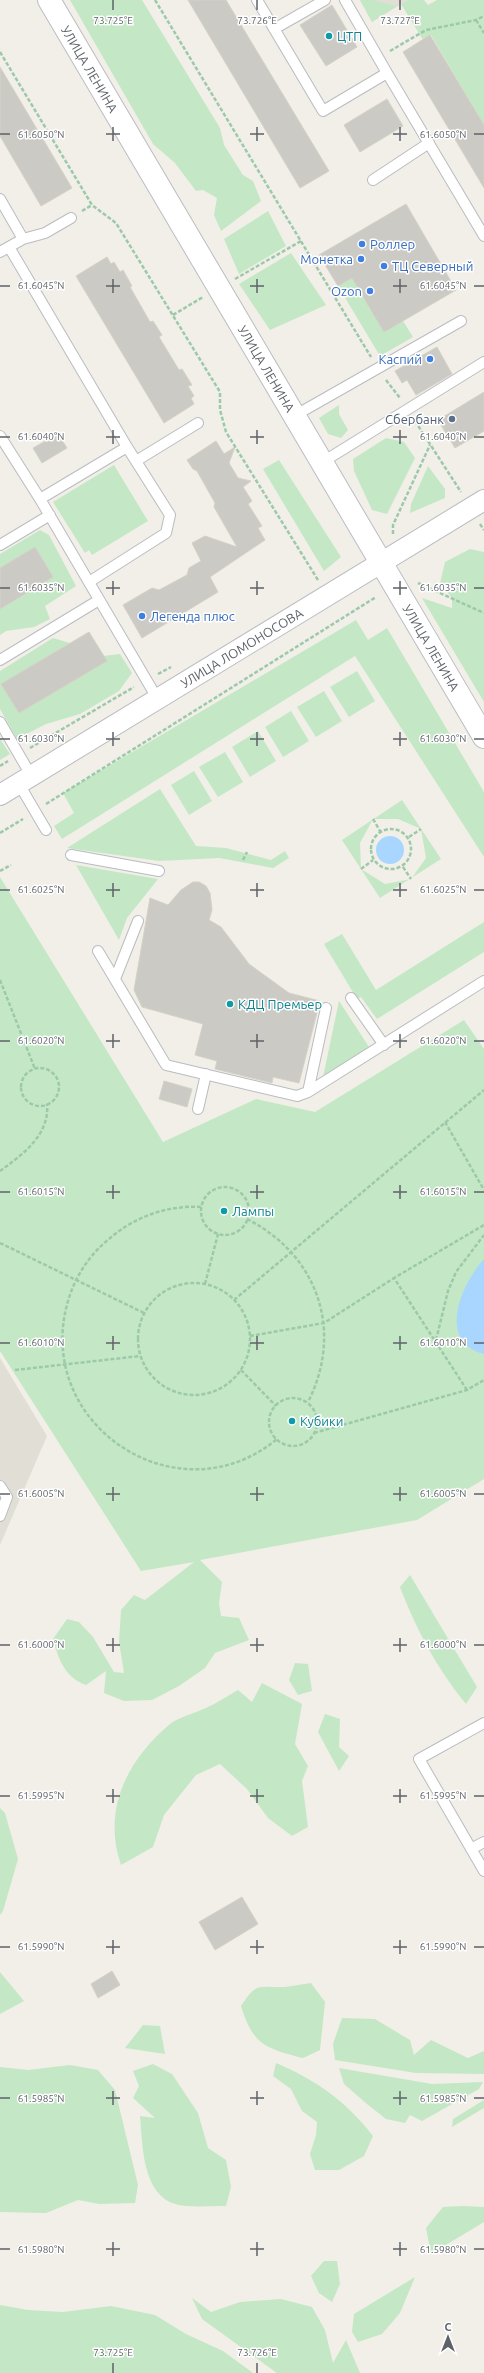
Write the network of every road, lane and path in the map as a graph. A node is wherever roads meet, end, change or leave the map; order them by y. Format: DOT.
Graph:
graph roads {
  1 [pos="48,0"];
  2 [pos="155,0"];
  3 [pos="257,0"];
  4 [pos="325,0"];
  5 [pos="345,0"];
  6 [pos="484,16"];
  7 [pos="476,20"];
  8 [pos="274,29"];
  9 [pos="484,33"];
  10 [pos="0,52"];
  11 [pos="379,58"];
  12 [pos="387,72"];
  13 [pos="429,143"];
  14 [pos="373,180"];
  15 [pos="0,199"];
  16 [pos="71,218"];
  17 [pos="484,236"];
  18 [pos="24,239"];
  19 [pos="5,249"];
  20 [pos="461,322"];
  21 [pos="484,362"];
  22 [pos="378,369"];
  23 [pos="408,409"];
  24 [pos="294,416"];
  25 [pos="198,423"];
  26 [pos="0,436"];
  27 [pos="430,444"];
  28 [pos="127,447"];
  29 [pos="136,461"];
  30 [pos="321,463"];
  31 [pos="40,499"];
  32 [pos="478,504"];
  33 [pos="50,515"];
  34 [pos="484,530"];
  35 [pos="393,537"];
  36 [pos="0,545"];
  37 [pos="380,563"];
  38 [pos="416,579"];
  39 [pos="89,582"];
  40 [pos="320,583"];
  41 [pos="376,597"];
  42 [pos="100,600"];
  43 [pos="484,613"];
  44 [pos="0,660"];
  45 [pos="157,698"];
  46 [pos="0,722"];
  47 [pos="484,737"];
  48 [pos="25,780"];
  49 [pos="0,795"];
  50 [pos="35,811"];
  51 [pos="373,819"];
  52 [pos="421,829"];
  53 [pos="46,830"];
  54 [pos="380,831"];
  55 [pos="0,833"];
  56 [pos="409,837"];
  57 [pos="247,852"];
  58 [pos="71,855"];
  59 [pos="243,860"];
  60 [pos="373,860"];
  61 [pos="11,865"];
  62 [pos="403,867"];
  63 [pos="361,868"];
  64 [pos="0,871"];
  65 [pos="159,871"];
  66 [pos="411,879"];
  67 [pos="138,921"];
  68 [pos="98,951"];
  69 [pos="115,979"];
  70 [pos="0,980"];
  71 [pos="484,982"];
  72 [pos="351,998"];
  73 [pos="326,1008"];
  74 [pos="384,1045"];
  75 [pos="35,1069"];
  76 [pos="206,1074"];
  77 [pos="484,1090"];
  78 [pos="308,1092"];
  79 [pos="47,1104"];
  80 [pos="198,1109"];
  81 [pos="445,1122"];
  82 [pos="0,1171"];
  83 [pos="484,1190"];
  84 [pos="201,1208"];
  85 [pos="247,1219"];
  86 [pos="484,1225"];
  87 [pos="218,1234"];
  88 [pos="484,1235"];
  89 [pos="0,1243"];
  90 [pos="292,1251"];
  91 [pos="394,1278"];
  92 [pos="76,1280"];
  93 [pos="205,1284"];
  94 [pos="234,1300"];
  95 [pos="144,1313"];
  96 [pos="324,1323"];
  97 [pos="250,1336"];
  98 [pos="436,1340"];
  99 [pos="140,1356"];
  100 [pos="65,1364"];
  101 [pos="15,1370"];
  102 [pos="241,1370"];
  103 [pos="484,1380"];
  104 [pos="467,1390"];
  105 [pos="308,1402"];
  106 [pos="276,1406"];
  107 [pos="314,1433"];
  108 [pos="277,1439"];
  109 [pos="0,1486"];
  110 [pos="0,1516"];
  111 [pos="484,1723"];
  112 [pos="484,1842"];
  113 [pos="471,1849"];
  114 [pos="484,1872"];
  1 -- 24 [label="street, УЛИЦА ЛЕНИНА"];
  2 -- 22 [label="path"];
  3 -- 8 [label="lane"];
  4 -- 8 [label="lane"];
  5 -- 11 [label="lane"];
  6 -- 7 [label="path"];
  7 -- 9 [label="path"];
  7 -- 11 [label="path"];
  8 -- 12 [label="lane"];
  10 -- 40 [label="path"];
  11 -- 12 [label="lane"];
  12 -- 13 [label="lane"];
  13 -- 14 [label="lane"];
  13 -- 17 [label="lane"];
  15 -- 18 [label="lane"];
  16 -- 18 [label="lane"];
  18 -- 19 [label="lane"];
  19 -- 28 [label="lane"];
  20 -- 22 [label="lane"];
  21 -- 23 [label="lane"];
  22 -- 23 [label="path"];
  22 -- 24 [label="lane"];
  23 -- 27 [label="path"];
  23 -- 30 [label="lane"];
  24 -- 30 [label="street, УЛИЦА ЛЕНИНА"];
  25 -- 29 [label="lane"];
  26 -- 31 [label="lane"];
  27 -- 32 [label="path"];
  27 -- 35 [label="path"];
  28 -- 29 [label="lane"];
  28 -- 31 [label="lane"];
  29 -- 39 [label="lane"];
  30 -- 37 [label="street, УЛИЦА ЛЕНИНА"];
  31 -- 33 [label="lane"];
  32 -- 34 [label="path"];
  32 -- 37 [label="street, УЛИЦА ЛОМОНОСОВА"];
  33 -- 36 [label="lane"];
  33 -- 39 [label="lane"];
  37 -- 45 [label="street, УЛИЦА ЛОМОНОСОВА"];
  37 -- 47 [label="street, УЛИЦА ЛЕНИНА"];
  38 -- 43 [label="path"];
  39 -- 42 [label="lane"];
  41 -- 50 [label="path"];
  42 -- 44 [label="lane"];
  42 -- 45 [label="lane"];
  45 -- 48 [label="street, УЛИЦА ЛОМОНОСОВА"];
  46 -- 48 [label="lane"];
  48 -- 49 [label="street, УЛИЦА ЛОМОНОСОВА"];
  48 -- 50 [label="lane"];
  50 -- 53 [label="lane"];
  50 -- 55 [label="path"];
  51 -- 54 [label="path"];
  52 -- 56 [label="path"];
  54 -- 56 [label="path"];
  54 -- 60 [label="path"];
  56 -- 62 [label="path"];
  57 -- 59 [label="path"];
  58 -- 65 [label="lane"];
  60 -- 62 [label="path"];
  60 -- 63 [label="path"];
  61 -- 64 [label="path"];
  62 -- 66 [label="path"];
  67 -- 69 [label="lane"];
  68 -- 69 [label="lane"];
  69 -- 76 [label="lane"];
  70 -- 75 [label="path"];
  71 -- 74 [label="lane"];
  72 -- 74 [label="lane"];
  73 -- 78 [label="lane"];
  74 -- 78 [label="lane"];
  75 -- 79 [label="path"];
  75 -- 79 [label="path"];
  76 -- 78 [label="lane"];
  76 -- 80 [label="lane"];
  77 -- 81 [label="path"];
  79 -- 82 [label="path"];
  81 -- 83 [label="path"];
  81 -- 90 [label="path"];
  84 -- 85 [label="path"];
  84 -- 87 [label="path"];
  84 -- 92 [label="path"];
  85 -- 87 [label="path"];
  85 -- 90 [label="path"];
  86 -- 91 [label="path"];
  87 -- 93 [label="path"];
  88 -- 98 [label="path"];
  89 -- 92 [label="path"];
  90 -- 94 [label="path"];
  90 -- 96 [label="path"];
  91 -- 96 [label="path"];
  91 -- 98 [label="path"];
  92 -- 95 [label="path"];
  92 -- 100 [label="path"];
  93 -- 94 [label="path"];
  93 -- 95 [label="path"];
  94 -- 97 [label="path"];
  95 -- 99 [label="path"];
  96 -- 97 [label="path"];
  96 -- 105 [label="path"];
  97 -- 102 [label="path"];
  98 -- 104 [label="path"];
  99 -- 100 [label="path"];
  99 -- 102 [label="path"];
  100 -- 101 [label="path"];
  100 -- 108 [label="path"];
  102 -- 106 [label="path"];
  103 -- 104 [label="path"];
  104 -- 107 [label="path"];
  105 -- 106 [label="path"];
  105 -- 107 [label="path"];
  106 -- 108 [label="path"];
  107 -- 108 [label="path"];
  109 -- 110 [label="lane"];
  111 -- 113 [label="lane"];
  112 -- 113 [label="lane"];
  113 -- 114 [label="lane"];
}
